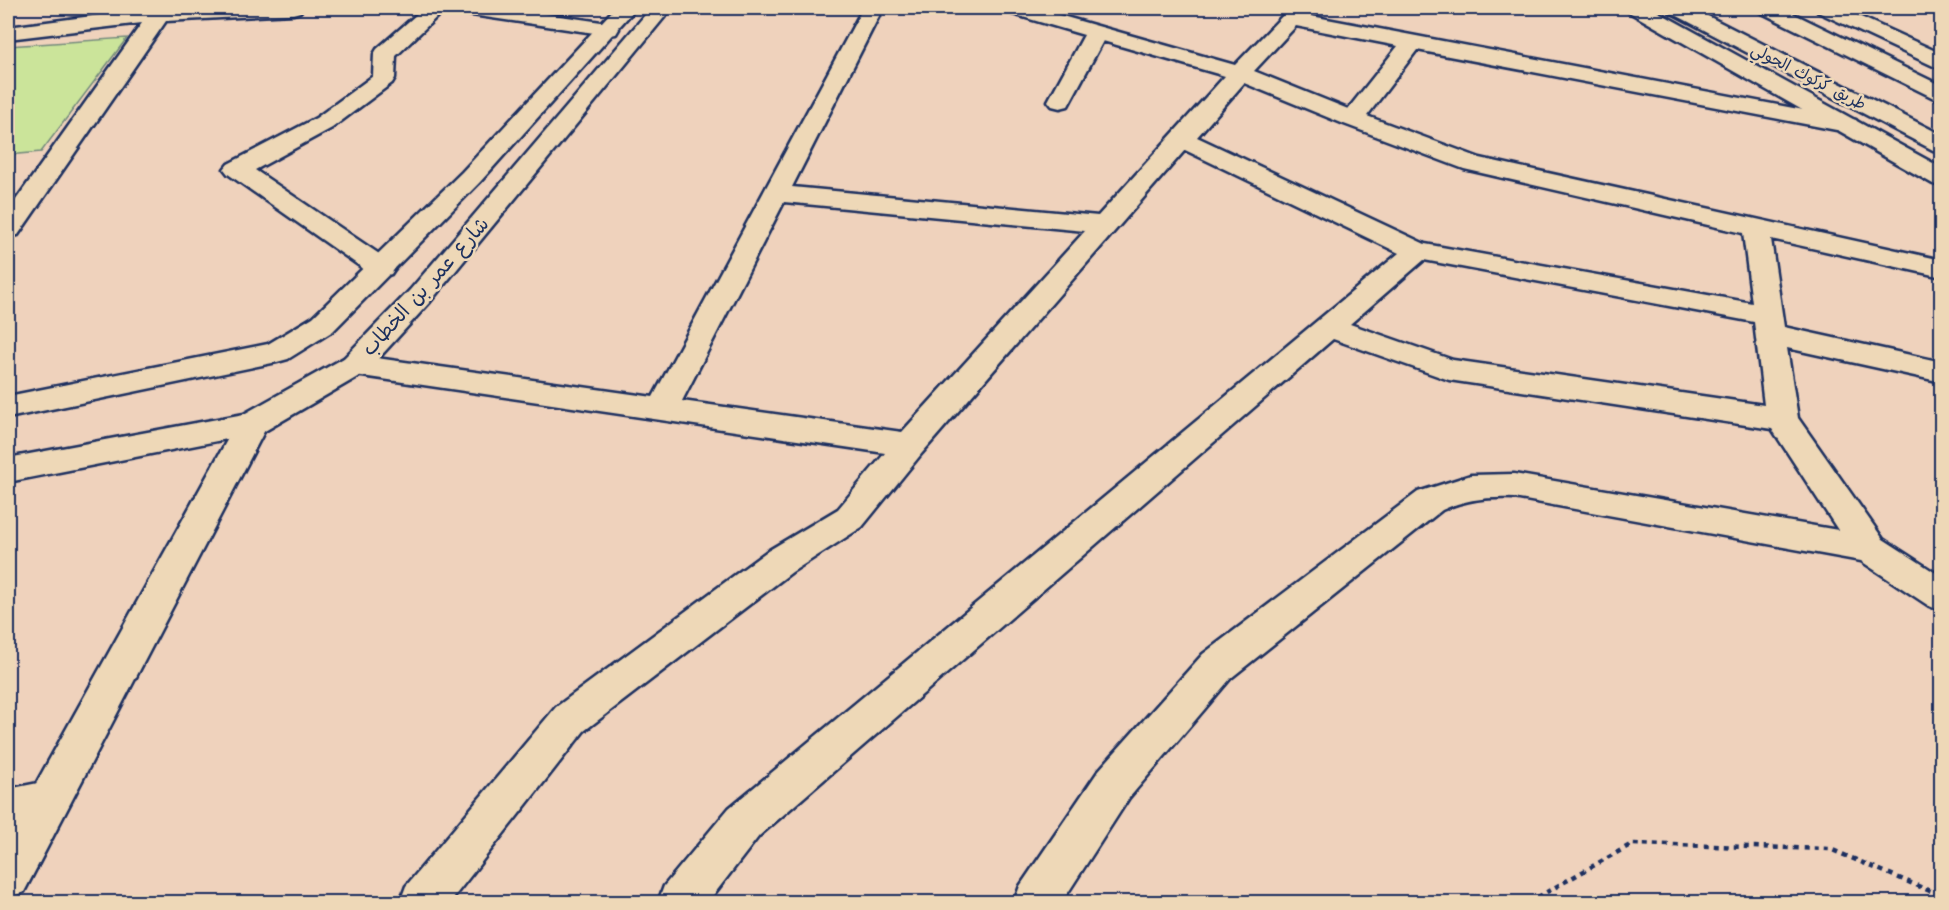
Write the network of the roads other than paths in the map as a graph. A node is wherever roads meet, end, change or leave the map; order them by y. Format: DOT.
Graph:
graph roads {
  1 [pos="293,8"];
  2 [pos="436,8"];
  3 [pos="465,8"];
  4 [pos="626,8"];
  5 [pos="662,8"];
  6 [pos="873,8"];
  7 [pos="1013,8"];
  8 [pos="1636,8"];
  9 [pos="1677,8"];
  10 [pos="1767,8"];
  11 [pos="1825,8"];
  12 [pos="161,11"];
  13 [pos="1296,14"];
  14 [pos="608,29"];
  15 [pos="1096,32"];
  16 [pos="8,33"];
  17 [pos="1412,42"];
  18 [pos="1941,63"];
  19 [pos="1240,73"];
  20 [pos="1941,95"];
  21 [pos="1060,101"];
  22 [pos="1352,119"];
  23 [pos="1847,125"];
  24 [pos="1181,139"];
  25 [pos="1941,145"];
  26 [pos="1941,179"];
  27 [pos="776,193"];
  28 [pos="1105,225"];
  29 [pos="1756,227"];
  30 [pos="8,229"];
  31 [pos="1418,251"];
  32 [pos="381,268"];
  33 [pos="1941,269"];
  34 [pos="1768,325"];
  35 [pos="1329,327"];
  36 [pos="355,365"];
  37 [pos="1941,372"];
  38 [pos="8,407"];
  39 [pos="662,409"];
  40 [pos="1782,419"];
  41 [pos="252,424"];
  42 [pos="910,445"];
  43 [pos="8,470"];
  44 [pos="1870,549"];
  45 [pos="1941,596"];
  46 [pos="48,801"];
  47 [pos="8,809"];
  48 [pos="8,877"];
  49 [pos="422,903"];
  50 [pos="680,903"];
  51 [pos="1036,903"];
  1 -- 12 [label="main road"];
  2 -- 32 [label="main road"];
  3 -- 14 [label="main road"];
  4 -- 14 [label="main road, شارع عمر بن الخطاب"];
  5 -- 36 [label="main road, شارع عمر بن الخطاب"];
  6 -- 27 [label="main road"];
  7 -- 15 [label="main road"];
  8 -- 23 [label="main road"];
  9 -- 25 [label="main road, طريق كركوك الحولي"];
  10 -- 20 [label="main road"];
  11 -- 18 [label="main road"];
  12 -- 16 [label="main road"];
  12 -- 30 [label="main road"];
  13 -- 17 [label="main road"];
  13 -- 19 [label="main road"];
  14 -- 32 [label="main road, شارع عمر بن الخطاب"];
  15 -- 19 [label="main road"];
  15 -- 21 [label="main road"];
  17 -- 22 [label="main road"];
  17 -- 23 [label="main road"];
  19 -- 22 [label="main road"];
  19 -- 24 [label="main road"];
  22 -- 29 [label="main road"];
  23 -- 26 [label="main road"];
  24 -- 28 [label="main road"];
  24 -- 31 [label="main road"];
  27 -- 28 [label="main road"];
  27 -- 39 [label="main road"];
  28 -- 42 [label="main road"];
  29 -- 33 [label="main road"];
  29 -- 34 [label="main road"];
  31 -- 34 [label="main road"];
  31 -- 35 [label="main road"];
  32 -- 38 [label="main road, شارع عمر بن الخطاب"];
  34 -- 37 [label="main road"];
  34 -- 40 [label="main road"];
  35 -- 40 [label="main road"];
  35 -- 50 [label="main road"];
  36 -- 39 [label="main road"];
  36 -- 41 [label="main road, شارع عمر بن الخطاب"];
  39 -- 42 [label="main road"];
  40 -- 44 [label="main road"];
  41 -- 43 [label="main road, شارع عمر بن الخطاب"];
  41 -- 46 [label="main road"];
  42 -- 49 [label="main road"];
  44 -- 45 [label="main road"];
  44 -- 51 [label="main road"];
  46 -- 47 [label="main road"];
  46 -- 48 [label="main road"];
}
